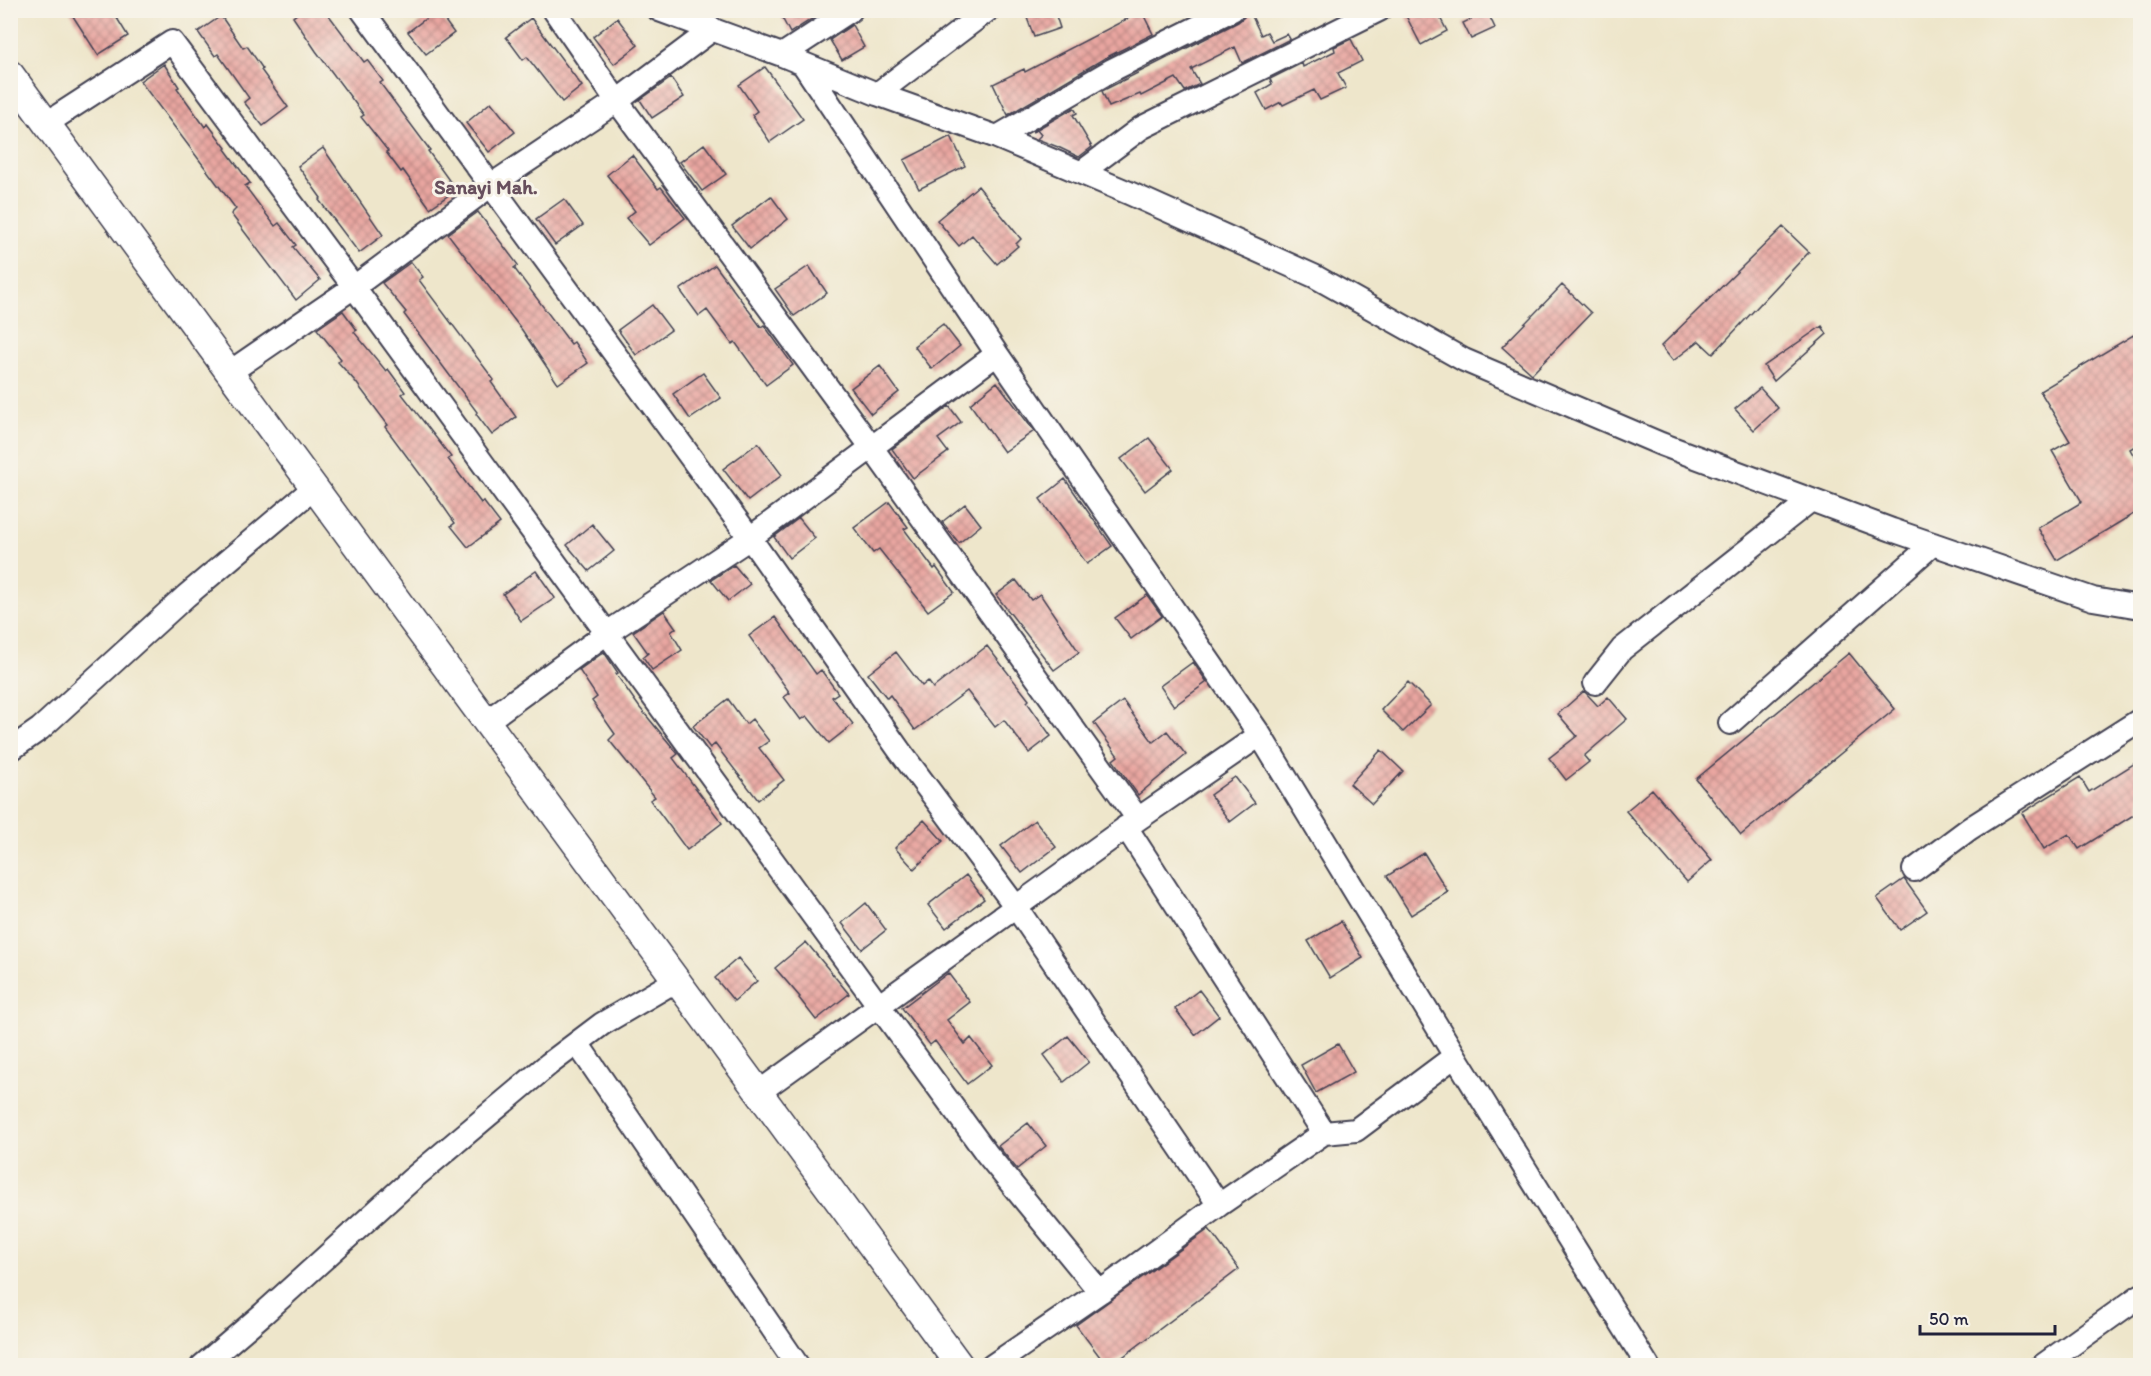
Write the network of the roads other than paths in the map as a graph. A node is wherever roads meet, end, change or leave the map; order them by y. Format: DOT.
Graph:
graph roads {
  1 [pos="362,10"];
  2 [pos="554,10"];
  3 [pos="658,10"];
  4 [pos="851,10"];
  5 [pos="988,10"];
  6 [pos="1232,10"];
  7 [pos="1379,10"];
  8 [pos="713,29"];
  9 [pos="793,59"];
  10 [pos="10,74"];
  11 [pos="877,94"];
  12 [pos="617,101"];
  13 [pos="47,123"];
  14 [pos="997,137"];
  15 [pos="1082,172"];
  16 [pos="490,186"];
  17 [pos="354,287"];
  18 [pos="997,354"];
  19 [pos="230,372"];
  20 [pos="872,448"];
  21 [pos="315,487"];
  22 [pos="1811,500"];
  23 [pos="750,538"];
  24 [pos="1933,544"];
  25 [pos="2140,607"];
  26 [pos="607,633"];
  27 [pos="1595,683"];
  28 [pos="2140,720"];
  29 [pos="487,721"];
  30 [pos="1730,723"];
  31 [pos="1260,735"];
  32 [pos="10,750"];
  33 [pos="1132,823"];
  34 [pos="1914,870"];
  35 [pos="1016,907"];
  36 [pos="677,980"];
  37 [pos="879,1005"];
  38 [pos="577,1043"];
  39 [pos="1455,1056"];
  40 [pos="759,1092"];
  41 [pos="1323,1133"];
  42 [pos="1219,1205"];
  43 [pos="1100,1292"];
  44 [pos="2140,1296"];
  45 [pos="202,1365"];
  46 [pos="798,1365"];
  47 [pos="960,1365"];
  48 [pos="992,1365"];
  49 [pos="1648,1365"];
  50 [pos="2042,1365"];
  1 -- 16 [label="street"];
  2 -- 12 [label="street"];
  3 -- 8 [label="street"];
  4 -- 9 [label="street"];
  5 -- 11 [label="street"];
  6 -- 14 [label="street"];
  7 -- 15 [label="street"];
  8 -- 9 [label="street"];
  8 -- 12 [label="street"];
  9 -- 11 [label="street"];
  9 -- 18 [label="street"];
  10 -- 13 [label="main road"];
  11 -- 14 [label="street"];
  12 -- 16 [label="street"];
  12 -- 20 [label="street"];
  13 -- 17 [label="street"];
  13 -- 19 [label="main road"];
  14 -- 15 [label="street"];
  15 -- 22 [label="street"];
  16 -- 17 [label="street"];
  16 -- 23 [label="street"];
  17 -- 19 [label="street"];
  17 -- 26 [label="street"];
  18 -- 20 [label="street"];
  18 -- 31 [label="street"];
  19 -- 21 [label="main road"];
  20 -- 23 [label="street"];
  20 -- 33 [label="street"];
  21 -- 29 [label="main road"];
  21 -- 32 [label="street"];
  22 -- 24 [label="street"];
  22 -- 27 [label="street"];
  23 -- 26 [label="street"];
  23 -- 35 [label="street"];
  24 -- 25 [label="street"];
  24 -- 30 [label="street"];
  26 -- 29 [label="street"];
  26 -- 37 [label="street"];
  28 -- 34 [label="street"];
  29 -- 36 [label="main road"];
  31 -- 33 [label="street"];
  31 -- 39 [label="street"];
  33 -- 35 [label="street"];
  33 -- 41 [label="street"];
  35 -- 37 [label="street"];
  35 -- 42 [label="street"];
  36 -- 38 [label="street"];
  36 -- 40 [label="main road"];
  37 -- 40 [label="street"];
  37 -- 43 [label="street"];
  38 -- 45 [label="street"];
  38 -- 46 [label="street"];
  39 -- 41 [label="street"];
  39 -- 49 [label="street"];
  40 -- 47 [label="main road"];
  41 -- 42 [label="street"];
  42 -- 43 [label="street"];
  43 -- 48 [label="street"];
  44 -- 50 [label="street"];
}
